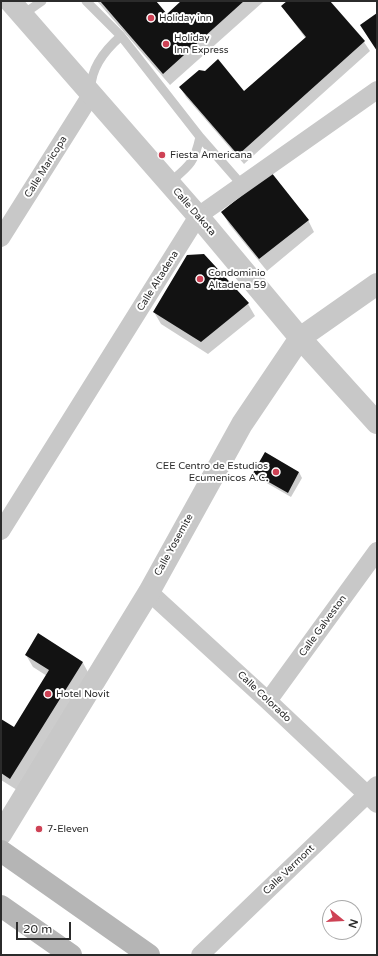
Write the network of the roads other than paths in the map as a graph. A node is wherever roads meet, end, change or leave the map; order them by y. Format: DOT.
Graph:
graph roads {
  1 [pos="42,1"];
  2 [pos="86,1"];
  3 [pos="16,8"];
  4 [pos="121,36"];
  5 [pos="377,90"];
  6 [pos="91,95"];
  7 [pos="200,137"];
  8 [pos="168,183"];
  9 [pos="242,185"];
  10 [pos="198,216"];
  11 [pos="1,238"];
  12 [pos="377,284"];
  13 [pos="300,338"];
  14 [pos="377,423"];
  15 [pos="1,531"];
  16 [pos="377,551"];
  17 [pos="148,592"];
  18 [pos="268,701"];
  19 [pos="374,795"];
  20 [pos="1,834"];
  21 [pos="1,851"];
  22 [pos="1,906"];
  23 [pos="71,955"];
  24 [pos="149,955"];
  25 [pos="200,955"];
  1 -- 3 [label="lane"];
  2 -- 4 [label="lane"];
  3 -- 6 [label="street, Calle Dakota"];
  4 -- 6 [label="lane"];
  4 -- 7 [label="lane"];
  5 -- 9 [label="street, Calle Altadena"];
  6 -- 8 [label="street, Calle Dakota"];
  6 -- 11 [label="street, Calle Maricopa"];
  7 -- 8 [label="lane"];
  7 -- 9 [label="lane"];
  8 -- 10 [label="street, Calle Dakota"];
  9 -- 10 [label="street, Calle Altadena"];
  10 -- 13 [label="street, Calle Dakota"];
  10 -- 15 [label="street, Calle Altadena"];
  12 -- 13 [label="street, Calle Yosemite"];
  13 -- 14 [label="street, Calle Dakota"];
  13 -- 17 [label="street, Calle Yosemite"];
  16 -- 18 [label="street, Calle Galveston"];
  17 -- 18 [label="street, Calle Colorado"];
  17 -- 20 [label="street, Calle Yosemite"];
  18 -- 19 [label="street, Calle Colorado"];
  19 -- 25 [label="street, Calle Vermont"];
  21 -- 24 [label="main road"];
  22 -- 23 [label="main road"];
}
